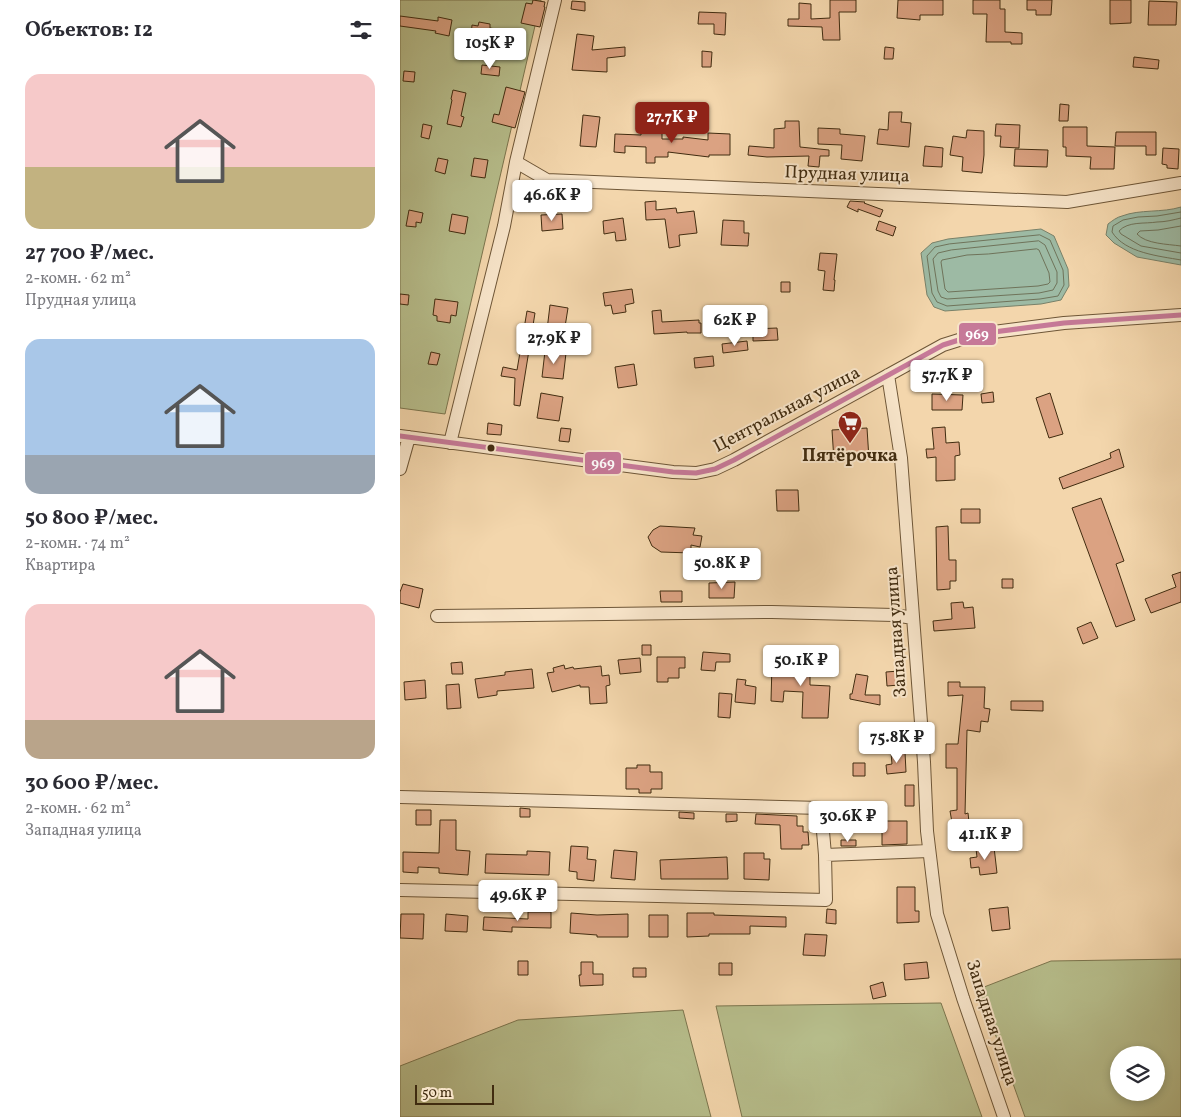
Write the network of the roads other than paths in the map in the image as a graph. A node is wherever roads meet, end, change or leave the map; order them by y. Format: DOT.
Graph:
graph roads {
  1 [pos="555,0"];
  2 [pos="516,162"];
  3 [pos="1181,183"];
  4 [pos="1181,315"];
  5 [pos="888,375"];
  6 [pos="404,436"];
  7 [pos="450,443"];
  8 [pos="400,469"];
  9 [pos="437,616"];
  10 [pos="913,618"];
  11 [pos="400,797"];
  12 [pos="929,851"];
  13 [pos="825,855"];
  14 [pos="400,890"];
  15 [pos="1004,1117"];
  1 -- 2 [label="street"];
  2 -- 3 [label="street, Прудная улица"];
  2 -- 7 [label="street"];
  4 -- 5 [label="street, Центральная улица"];
  5 -- 7 [label="street, Центральная улица"];
  5 -- 10 [label="street, Западная улица"];
  6 -- 7 [label="street, Центральная улица"];
  6 -- 8 [label="street"];
  9 -- 10 [label="street"];
  10 -- 12 [label="street, Западная улица"];
  11 -- 13 [label="street"];
  12 -- 13 [label="street"];
  12 -- 15 [label="street, Западная улица"];
  13 -- 14 [label="street"];
}
